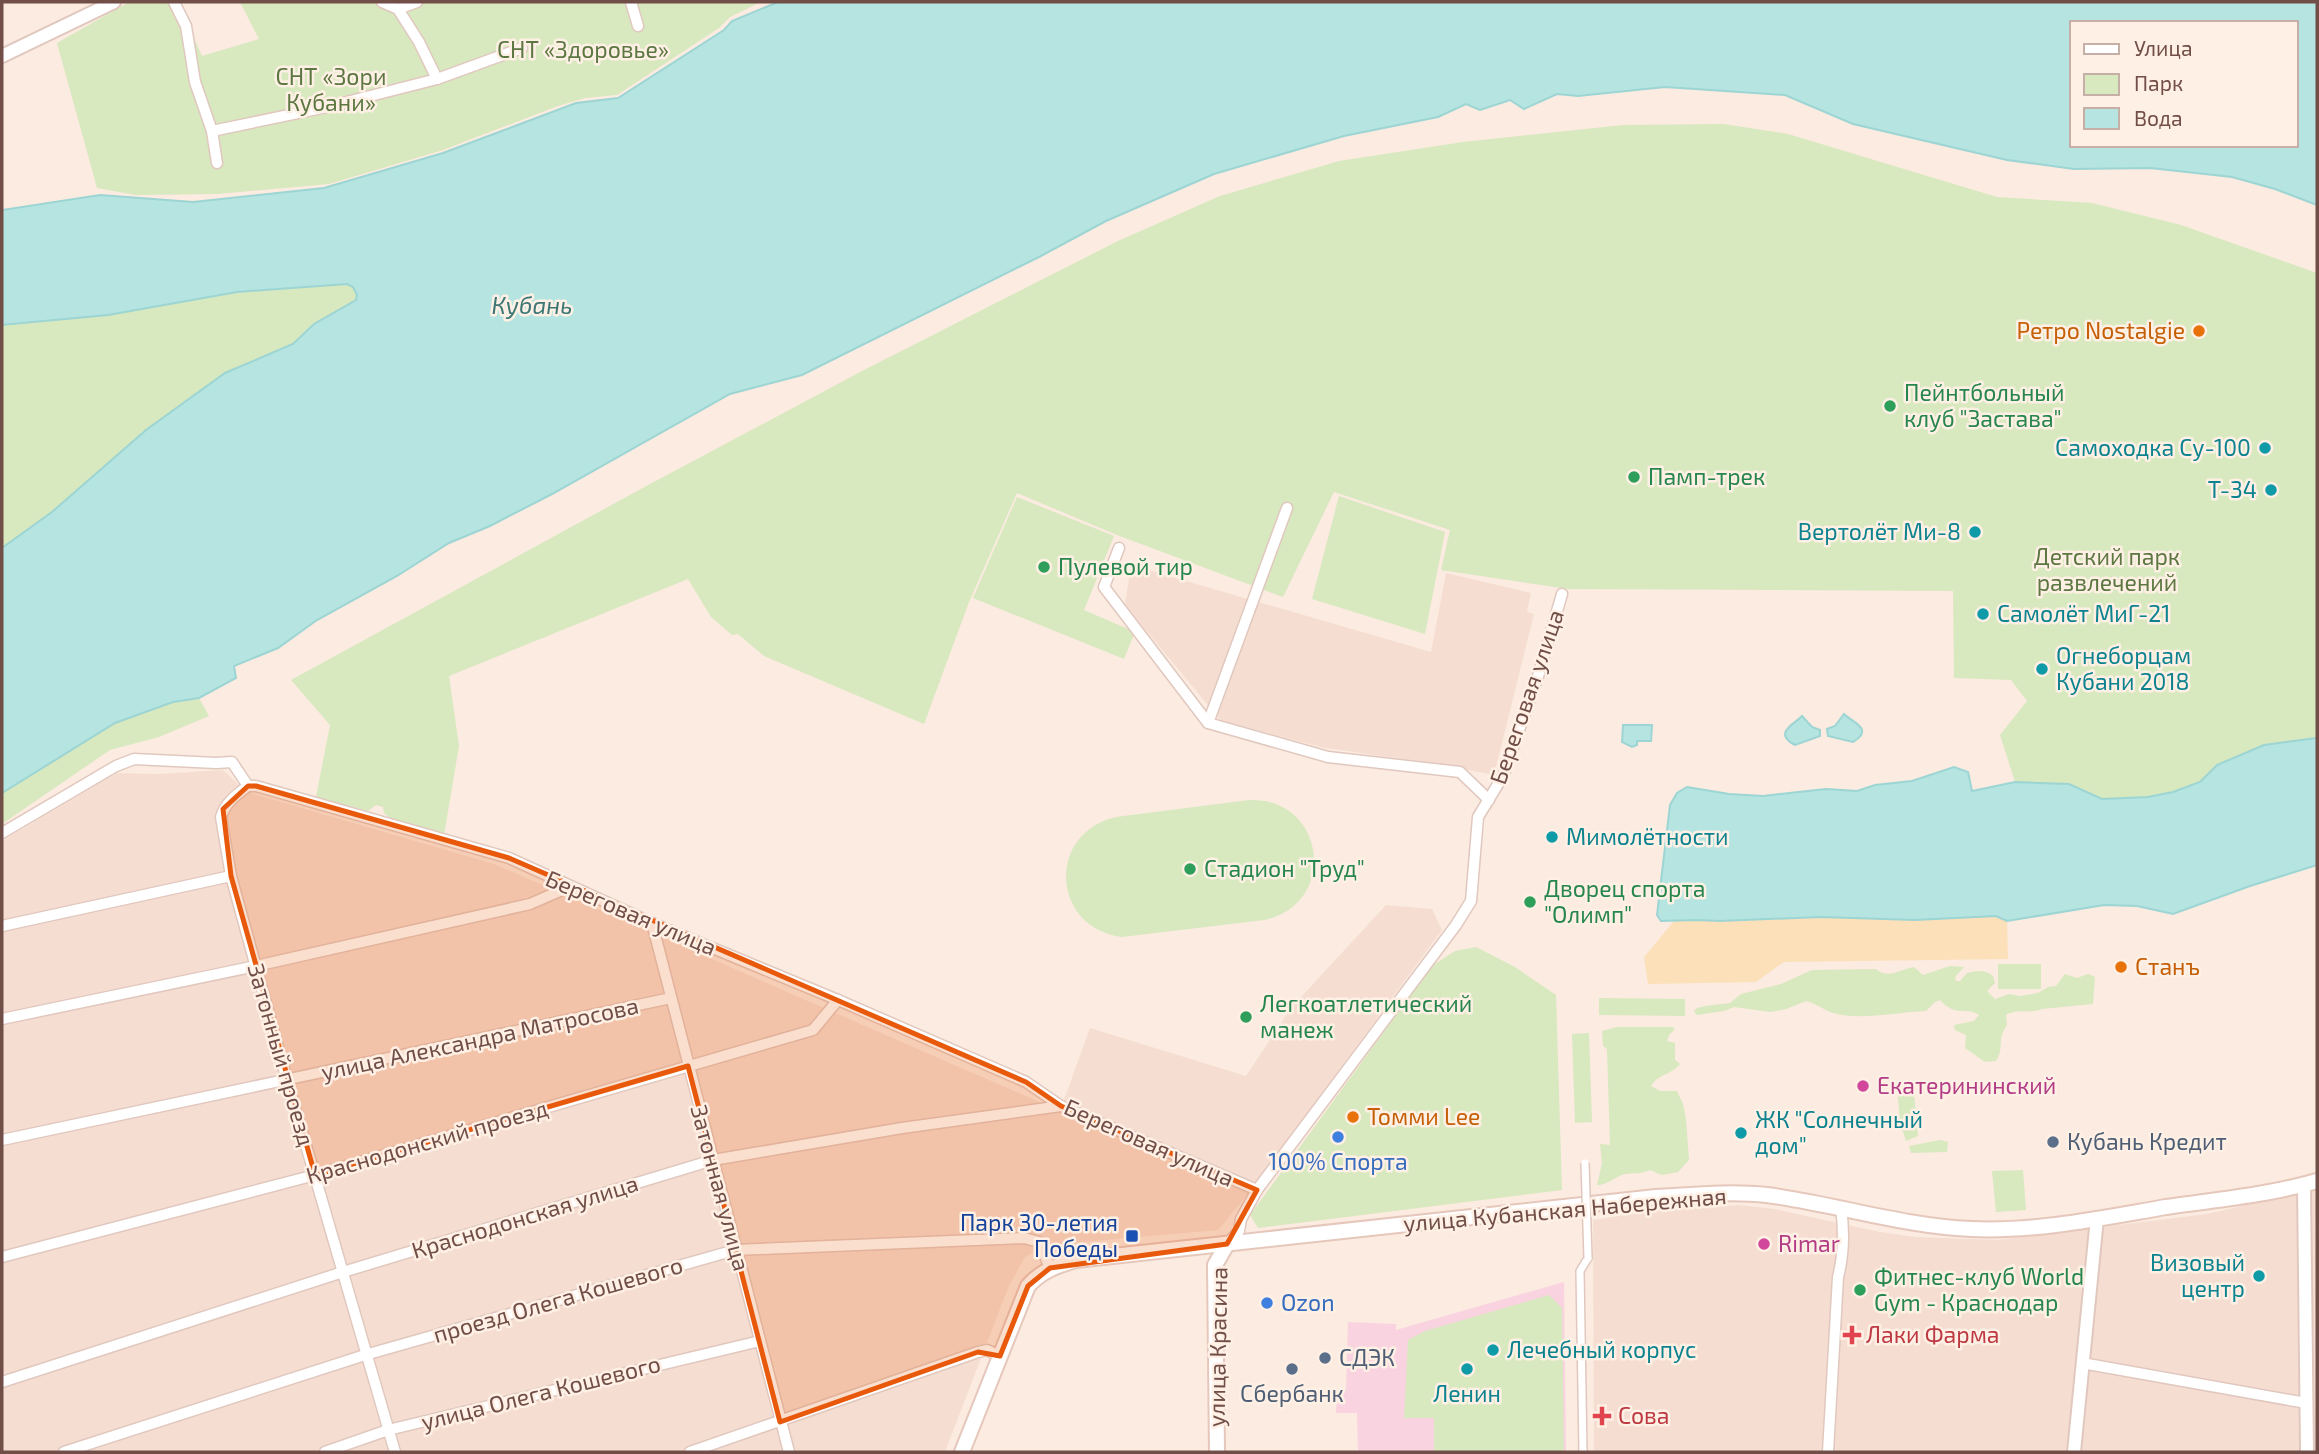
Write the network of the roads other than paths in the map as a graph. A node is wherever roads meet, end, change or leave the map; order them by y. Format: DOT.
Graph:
graph roads {
  1 [pos="114,2"];
  2 [pos="174,2"];
  3 [pos="382,2"];
  4 [pos="416,2"];
  5 [pos="631,2"];
  6 [pos="398,9"];
  7 [pos="638,26"];
  8 [pos="522,48"];
  9 [pos="2,56"];
  10 [pos="437,79"];
  11 [pos="212,131"];
  12 [pos="217,163"];
  13 [pos="1287,508"];
  14 [pos="1119,548"];
  15 [pos="1562,594"];
  16 [pos="1208,723"];
  17 [pos="248,786"];
  18 [pos="1489,800"];
  19 [pos="2,833"];
  20 [pos="231,876"];
  21 [pos="569,887"];
  22 [pos="652,923"];
  23 [pos="2,926"];
  24 [pos="256,966"];
  25 [pos="671,998"];
  26 [pos="838,1000"];
  27 [pos="2,1019"];
  28 [pos="688,1066"];
  29 [pos="287,1080"];
  30 [pos="1061,1106"];
  31 [pos="2,1140"];
  32 [pos="713,1160"];
  33 [pos="1586,1163"];
  34 [pos="315,1175"];
  35 [pos="2310,1183"];
  36 [pos="1257,1190"];
  37 [pos="1841,1208"];
  38 [pos="2097,1218"];
  39 [pos="1227,1244"];
  40 [pos="736,1250"];
  41 [pos="2,1256"];
  42 [pos="1050,1268"];
  43 [pos="343,1272"];
  44 [pos="760,1340"];
  45 [pos="365,1354"];
  46 [pos="1000,1356"];
  47 [pos="2082,1363"];
  48 [pos="2,1382"];
  49 [pos="2306,1403"];
  50 [pos="780,1422"];
  51 [pos="388,1430"];
  52 [pos="963,1451"];
  53 [pos="2310,1451"];
  54 [pos="65,1452"];
  55 [pos="325,1452"];
  56 [pos="395,1452"];
  57 [pos="690,1452"];
  58 [pos="789,1452"];
  59 [pos="1217,1452"];
  60 [pos="1583,1452"];
  61 [pos="1828,1452"];
  62 [pos="2074,1452"];
  1 -- 9 [label="street"];
  2 -- 11 [label="street"];
  3 -- 6 [label="street"];
  4 -- 6 [label="street"];
  5 -- 7 [label="street"];
  6 -- 10 [label="street"];
  8 -- 10 [label="street"];
  10 -- 11 [label="street"];
  11 -- 12 [label="street"];
  13 -- 16 [label="street"];
  14 -- 16 [label="street"];
  15 -- 18 [label="street, Береговая улица"];
  16 -- 18 [label="street, Береговая улица"];
  17 -- 19 [label="street"];
  17 -- 20 [label="street, Затонный проезд"];
  17 -- 21 [label="street, Береговая улица"];
  18 -- 36 [label="street, Береговая улица"];
  20 -- 23 [label="street"];
  20 -- 24 [label="street, Затонный проезд"];
  21 -- 22 [label="street, Береговая улица"];
  21 -- 24 [label="street"];
  22 -- 25 [label="street, Затонная улица"];
  22 -- 26 [label="street, Береговая улица"];
  24 -- 27 [label="street"];
  24 -- 29 [label="street, Затонный проезд"];
  25 -- 28 [label="street, Затонная улица"];
  25 -- 29 [label="street, улица Александра Матросова"];
  26 -- 28 [label="street, Краснодонский проезд"];
  26 -- 30 [label="street, Береговая улица"];
  28 -- 32 [label="street, Затонная улица"];
  28 -- 34 [label="street, Краснодонский проезд"];
  29 -- 31 [label="street, улица Александра Матросова"];
  29 -- 34 [label="street, Затонный проезд"];
  30 -- 32 [label="street, Краснодонская улица"];
  30 -- 36 [label="street, Береговая улица"];
  32 -- 40 [label="street, Затонная улица"];
  32 -- 43 [label="street, Краснодонская улица"];
  33 -- 60 [label="street, bridge"];
  34 -- 41 [label="street, Краснодонский проезд"];
  34 -- 43 [label="street, Затонный проезд"];
  35 -- 38 [label="main road, улица Кубанская Набережная"];
  35 -- 49 [label="street"];
  36 -- 39 [label="street, Береговая улица"];
  37 -- 38 [label="main road, улица Кубанская Набережная"];
  37 -- 39 [label="main road, улица Кубанская Набережная"];
  37 -- 61 [label="street"];
  38 -- 47 [label="street"];
  39 -- 42 [label="main road, улица Кубанская Набережная"];
  39 -- 59 [label="main road, улица Красина"];
  40 -- 42 [label="street, проезд Олега Кошевого"];
  40 -- 44 [label="street, Затонная улица"];
  40 -- 45 [label="street, проезд Олега Кошевого"];
  42 -- 46 [label="main road"];
  43 -- 45 [label="street, Затонный проезд"];
  43 -- 48 [label="street, Краснодонская улица"];
  44 -- 50 [label="street, Затонная улица"];
  44 -- 51 [label="street, улица Олега Кошевого"];
  45 -- 51 [label="street, Затонный проезд"];
  45 -- 54 [label="street, проезд Олега Кошевого"];
  46 -- 50 [label="street"];
  46 -- 52 [label="main road"];
  47 -- 49 [label="street"];
  47 -- 62 [label="street"];
  49 -- 53 [label="street"];
  50 -- 57 [label="street"];
  50 -- 58 [label="street, Затонная улица"];
  51 -- 55 [label="street, улица Олега Кошевого"];
  51 -- 56 [label="street, Затонный проезд"];
}
